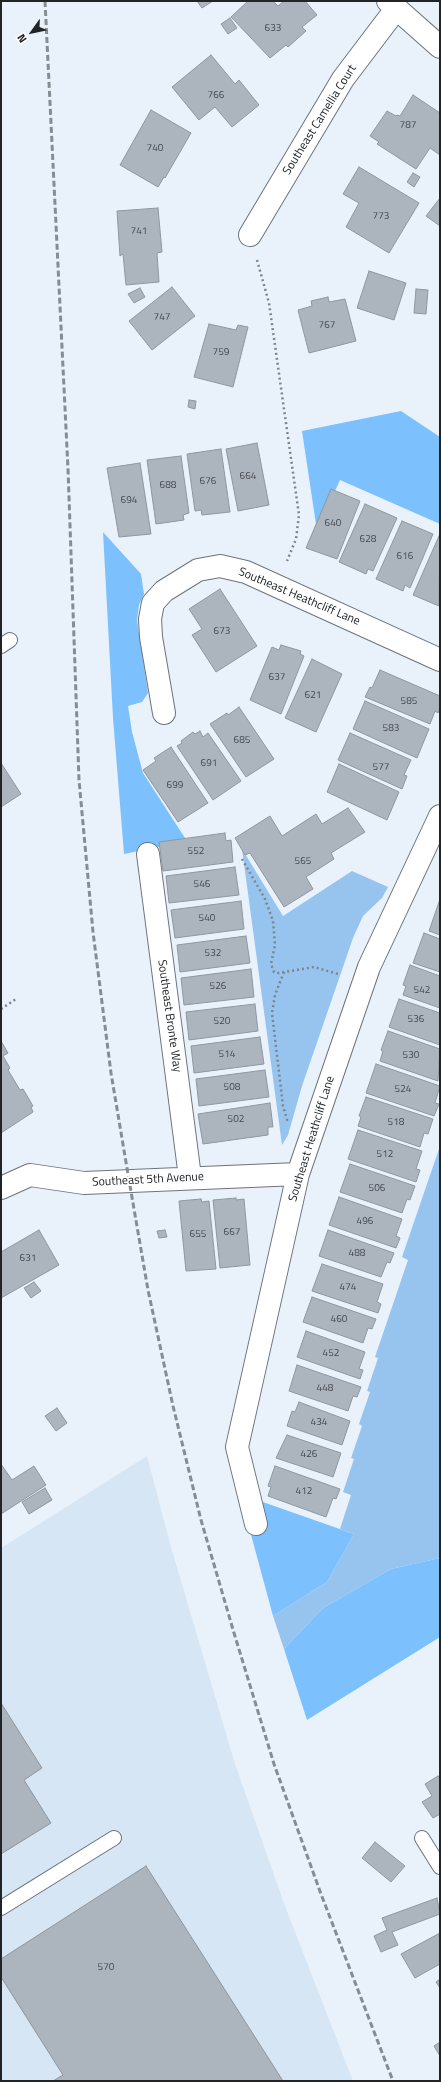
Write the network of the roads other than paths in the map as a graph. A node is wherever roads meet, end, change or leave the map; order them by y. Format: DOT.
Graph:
graph roads {
  1 [pos="392,5"];
  2 [pos="440,47"];
  3 [pos="250,235"];
  4 [pos="440,660"];
  5 [pos="164,713"];
  6 [pos="440,816"];
  7 [pos="148,854"];
  8 [pos="298,1174"];
  9 [pos="190,1177"];
  10 [pos="1,1188"];
  11 [pos="256,1524"];
  12 [pos="114,1838"];
  13 [pos="422,1838"];
  14 [pos="440,1866"];
  15 [pos="1,1908"];
  1 -- 2 [label="street"];
  1 -- 3 [label="street, Southeast Camellia Court"];
  4 -- 5 [label="street, Southeast Heathcliff Lane"];
  6 -- 8 [label="street, Southeast Heathcliff Lane"];
  7 -- 9 [label="street, Southeast Bronte Way"];
  8 -- 9 [label="street, Southeast 5th Avenue"];
  8 -- 11 [label="street, Southeast Heathcliff Lane"];
  9 -- 10 [label="street, Southeast 5th Avenue"];
  12 -- 15 [label="lane"];
  13 -- 14 [label="lane"];
}
